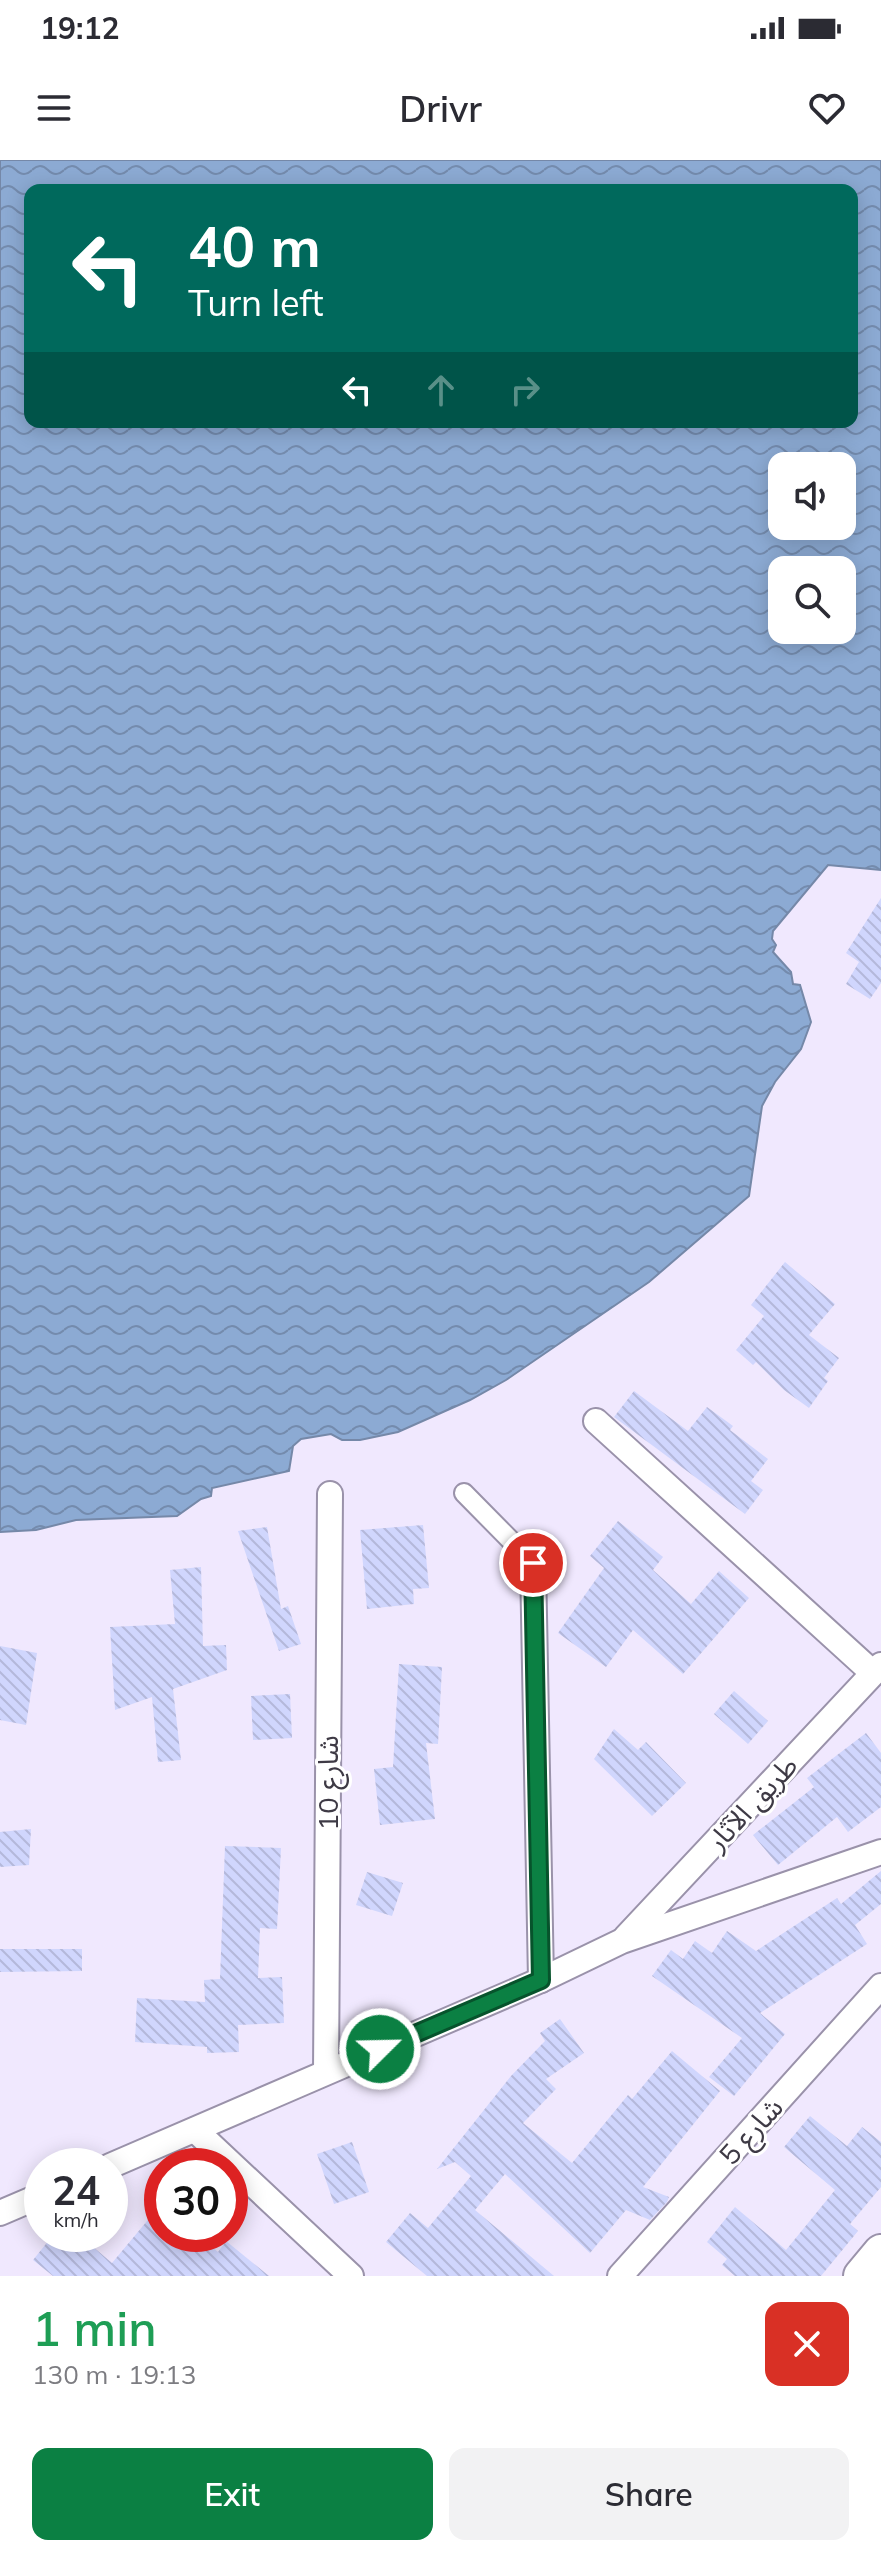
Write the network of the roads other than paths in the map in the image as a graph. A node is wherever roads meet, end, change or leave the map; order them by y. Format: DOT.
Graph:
graph roads {
  1 [pos="596,1421"];
  2 [pos="464,1493"];
  3 [pos="330,1494"];
  4 [pos="533,1563"];
  5 [pos="877,1669"];
  6 [pos="881,1852"];
  7 [pos="622,1941"];
  8 [pos="541,1980"];
  9 [pos="881,1986"];
  10 [pos="326,2072"];
  11 [pos="195,2130"];
  12 [pos="128,2158"];
  13 [pos="24,2203"];
  14 [pos="0,2213"];
  15 [pos="881,2252"];
  16 [pos="351,2276"];
  17 [pos="620,2276"];
  18 [pos="861,2276"];
  1 -- 5 [label="street"];
  2 -- 4 [label="street"];
  3 -- 10 [label="street, شارع 10"];
  4 -- 8 [label="street"];
  5 -- 7 [label="street, طريق الآثار"];
  6 -- 7 [label="street"];
  7 -- 8 [label="street"];
  8 -- 10 [label="street"];
  9 -- 17 [label="street, شارع 5"];
  10 -- 11 [label="street"];
  11 -- 12 [label="street"];
  11 -- 16 [label="street"];
  13 -- 14 [label="street"];
  15 -- 18 [label="main road"];
}
